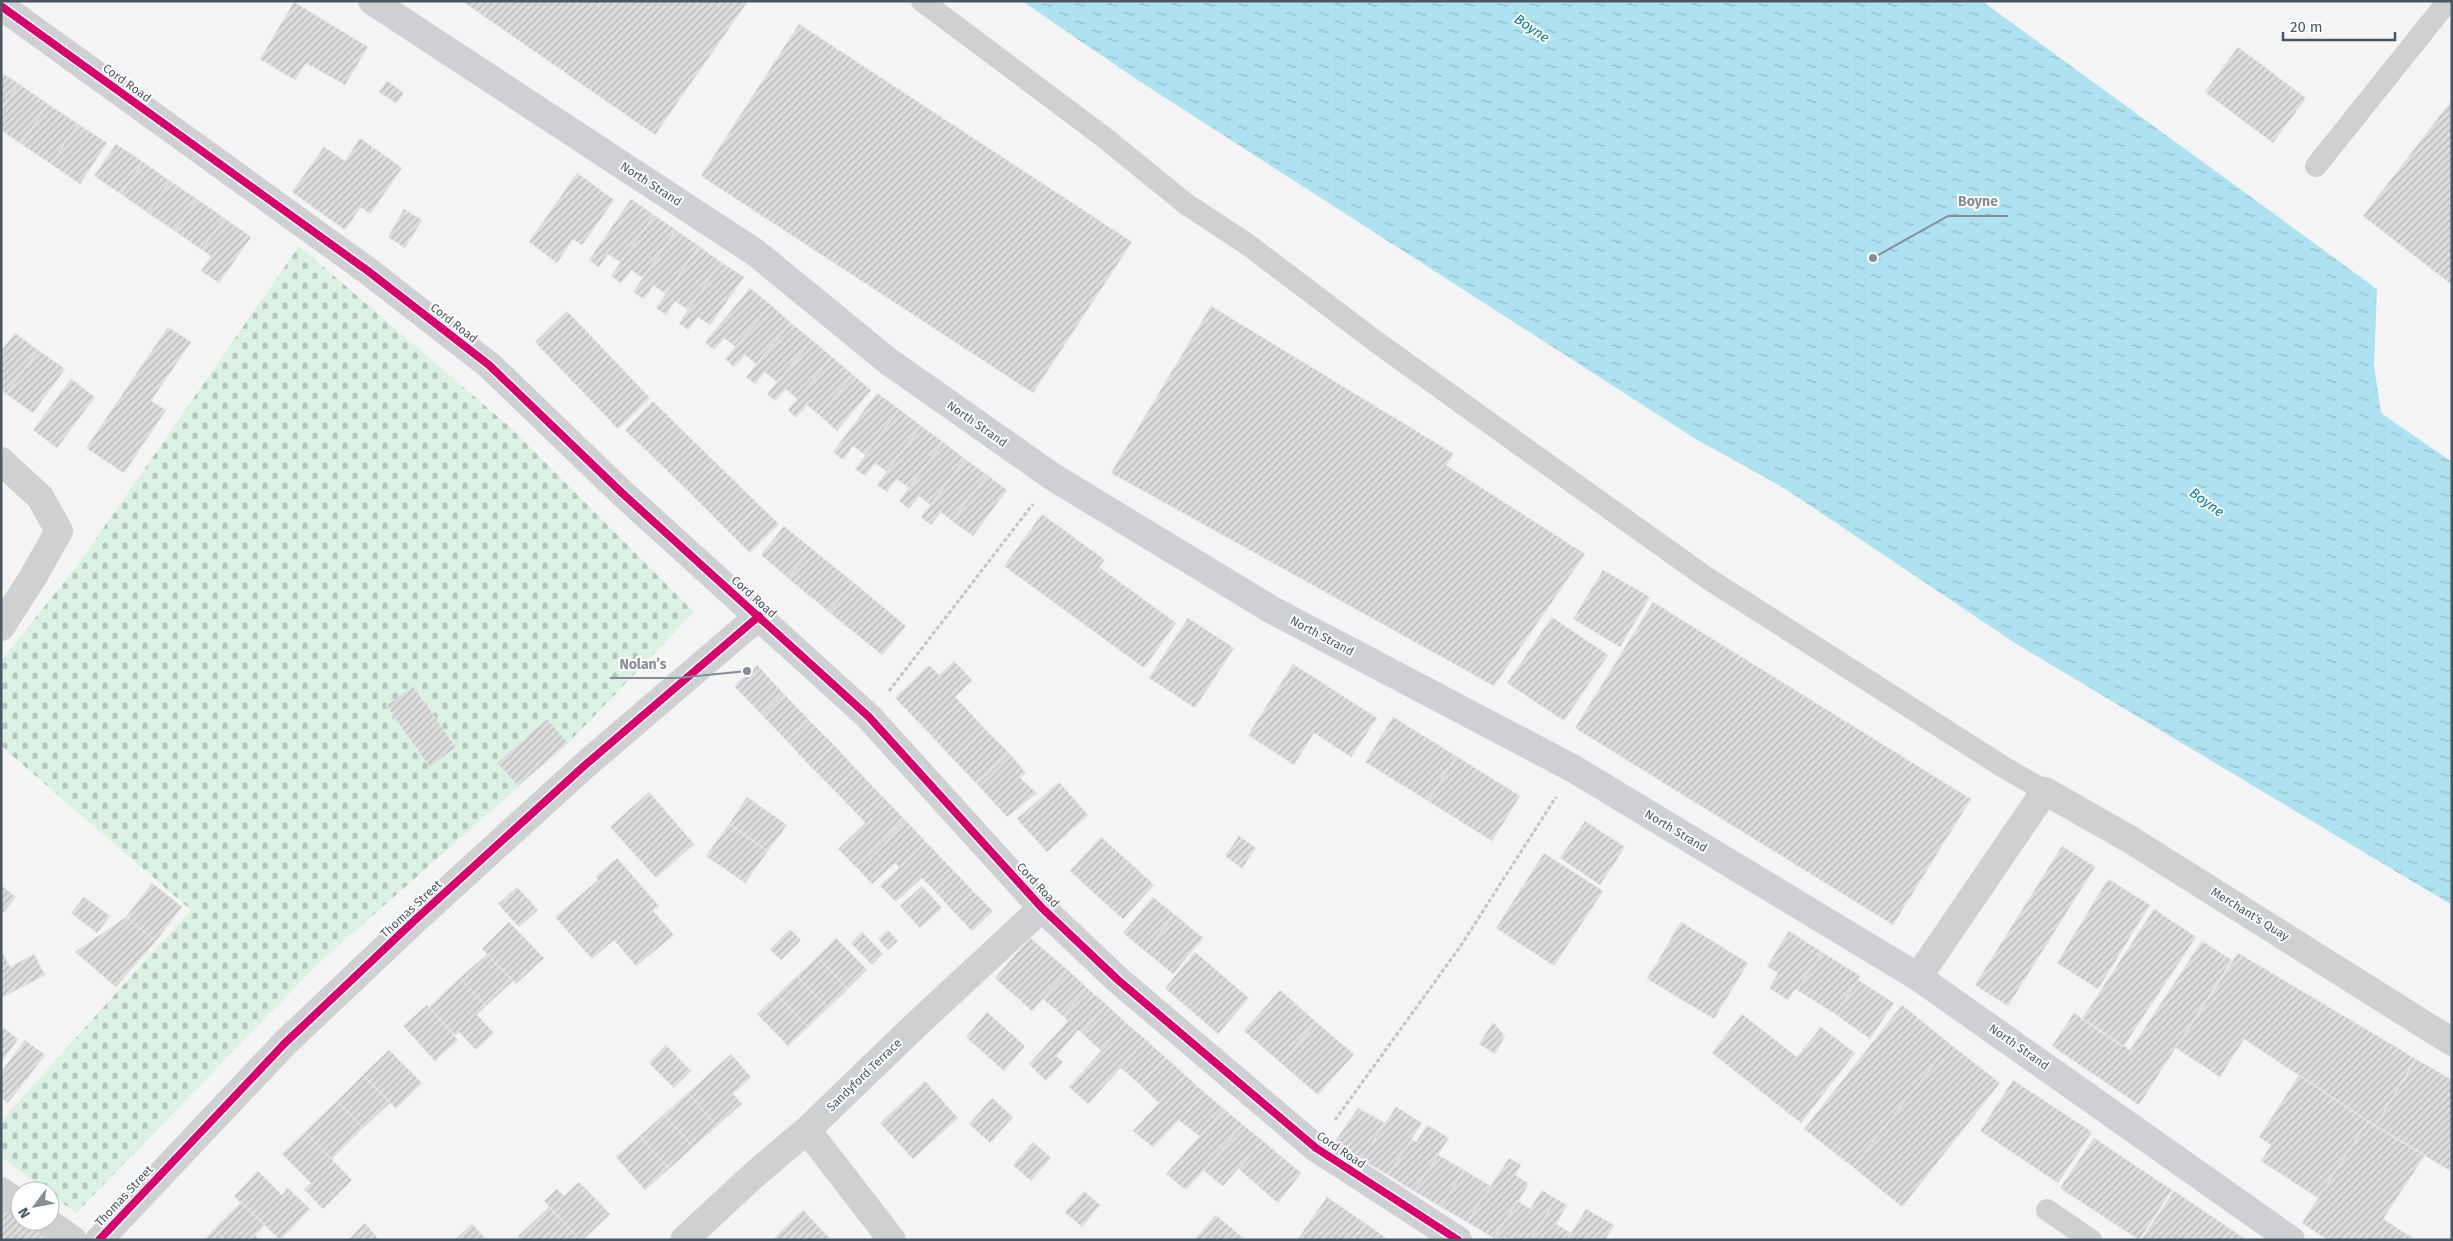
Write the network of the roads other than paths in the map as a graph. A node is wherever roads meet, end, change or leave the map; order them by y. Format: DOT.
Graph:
graph roads {
  1 [pos="372,1"];
  2 [pos="922,1"];
  3 [pos="2448,1"];
  4 [pos="1,6"];
  5 [pos="2316,166"];
  6 [pos="1,461"];
  7 [pos="759,616"];
  8 [pos="1,627"];
  9 [pos="2045,791"];
  10 [pos="1042,908"];
  11 [pos="1918,978"];
  12 [pos="2452,1042"];
  13 [pos="807,1130"];
  14 [pos="2047,1210"];
  15 [pos="60,1231"];
  16 [pos="73,1240"];
  17 [pos="99,1240"];
  18 [pos="684,1240"];
  19 [pos="892,1240"];
  20 [pos="1458,1240"];
  21 [pos="2091,1240"];
  22 [pos="2291,1240"];
  1 -- 11 [label="main road, North Strand"];
  2 -- 9 [label="lane"];
  3 -- 5 [label="lane"];
  4 -- 7 [label="main road, Cord Road"];
  6 -- 8 [label="street"];
  7 -- 10 [label="main road, Cord Road"];
  7 -- 17 [label="street, Thomas Street"];
  9 -- 11 [label="street"];
  9 -- 12 [label="street, Merchant's Quay"];
  10 -- 13 [label="street, Sandyford Terrace"];
  10 -- 20 [label="main road, Cord Road"];
  11 -- 22 [label="main road, North Strand"];
  13 -- 18 [label="street, Sandyford Terrace"];
  13 -- 19 [label="street"];
  14 -- 21 [label="lane"];
  15 -- 16 [label="street"];
}
